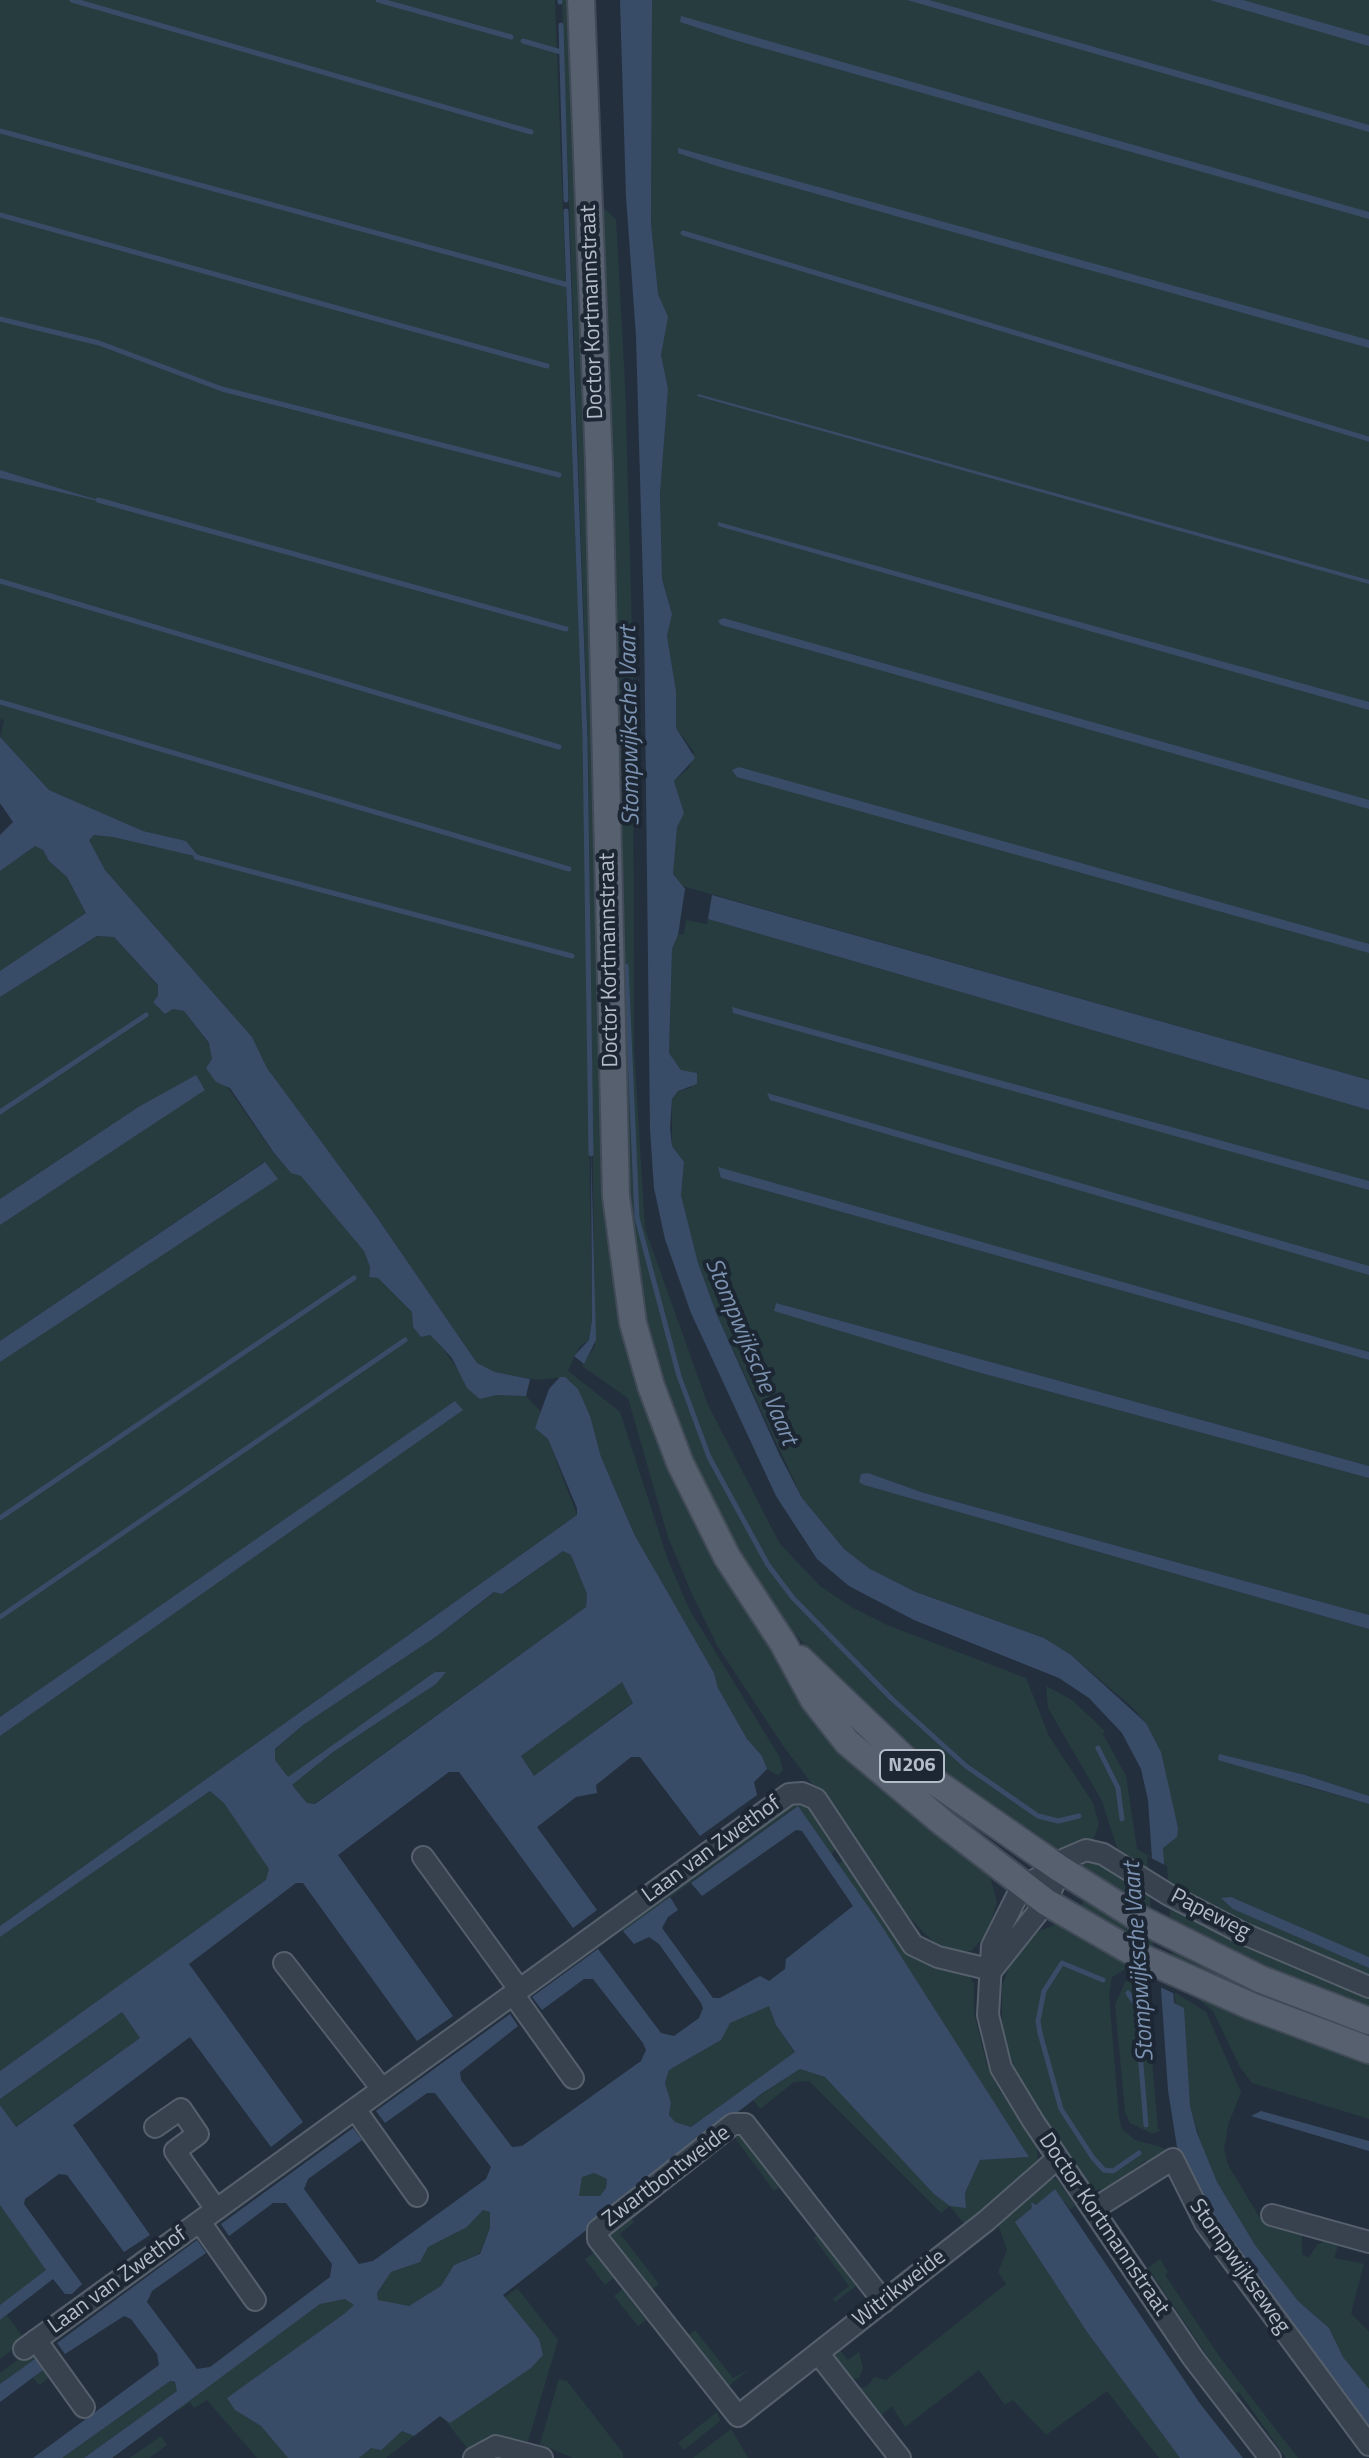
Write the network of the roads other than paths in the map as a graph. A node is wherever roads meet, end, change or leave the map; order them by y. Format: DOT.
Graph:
graph roads {
  1 [pos="581,0"];
  2 [pos="783,1643"];
  3 [pos="423,1857"];
  4 [pos="1059,1868"];
  5 [pos="1022,1886"];
  6 [pos="1046,1902"];
  7 [pos="284,1963"];
  8 [pos="992,1970"];
  9 [pos="1369,1987"];
  10 [pos="516,1991"];
  11 [pos="1369,2021"];
  12 [pos="1369,2050"];
  13 [pos="573,2078"];
  14 [pos="382,2089"];
  15 [pos="355,2109"];
  16 [pos="155,2127"];
  17 [pos="1058,2158"];
  18 [pos="417,2196"];
  19 [pos="1094,2209"];
  20 [pos="1272,2215"];
  21 [pos="208,2216"];
  22 [pos="1369,2242"];
  23 [pos="255,2300"];
  24 [pos="884,2302"];
  25 [pos="818,2353"];
  26 [pos="84,2407"];
  27 [pos="738,2416"];
  28 [pos="1369,2445"];
  29 [pos="474,2458"];
  30 [pos="542,2458"];
  31 [pos="900,2458"];
  32 [pos="1270,2458"];
  1 -- 2 [label="main road, Doctor Kortmannstraat / N206"];
  2 -- 4 [label="main road, Doctor Kortmannstraat / N206"];
  2 -- 5 [label="main road, Doctor Kortmannstraat / N206"];
  3 -- 10 [label="street"];
  4 -- 5 [label="street"];
  4 -- 6 [label="street"];
  4 -- 9 [label="street, Papeweg"];
  4 -- 11 [label="main road, N206"];
  5 -- 6 [label="main road, Doctor Kortmannstraat / N206"];
  5 -- 8 [label="street, Doctor Kortmannstraat"];
  6 -- 8 [label="street"];
  6 -- 12 [label="main road, N206"];
  7 -- 14 [label="street"];
  8 -- 10 [label="street, Laan van Zwethof"];
  8 -- 17 [label="street, Doctor Kortmannstraat"];
  10 -- 13 [label="street"];
  10 -- 14 [label="street, Laan van Zwethof"];
  14 -- 15 [label="street, Laan van Zwethof"];
  15 -- 18 [label="street"];
  15 -- 21 [label="street, Laan van Zwethof"];
  16 -- 21 [label="street, Laan van Zwethof"];
  17 -- 19 [label="street, Doctor Kortmannstraat"];
  17 -- 24 [label="street, Witrikweide"];
  19 -- 28 [label="street, Stompwijkseweg"];
  19 -- 32 [label="street, Doctor Kortmannstraat"];
  20 -- 22 [label="street"];
  21 -- 23 [label="street, Laan van Zwethof"];
  21 -- 26 [label="street, Laan van Zwethof"];
  24 -- 25 [label="street, Witrikweide"];
  24 -- 27 [label="street, Zwartbontweide"];
  25 -- 27 [label="street, Witrikweide"];
  25 -- 31 [label="street"];
  29 -- 30 [label="street"];
}
